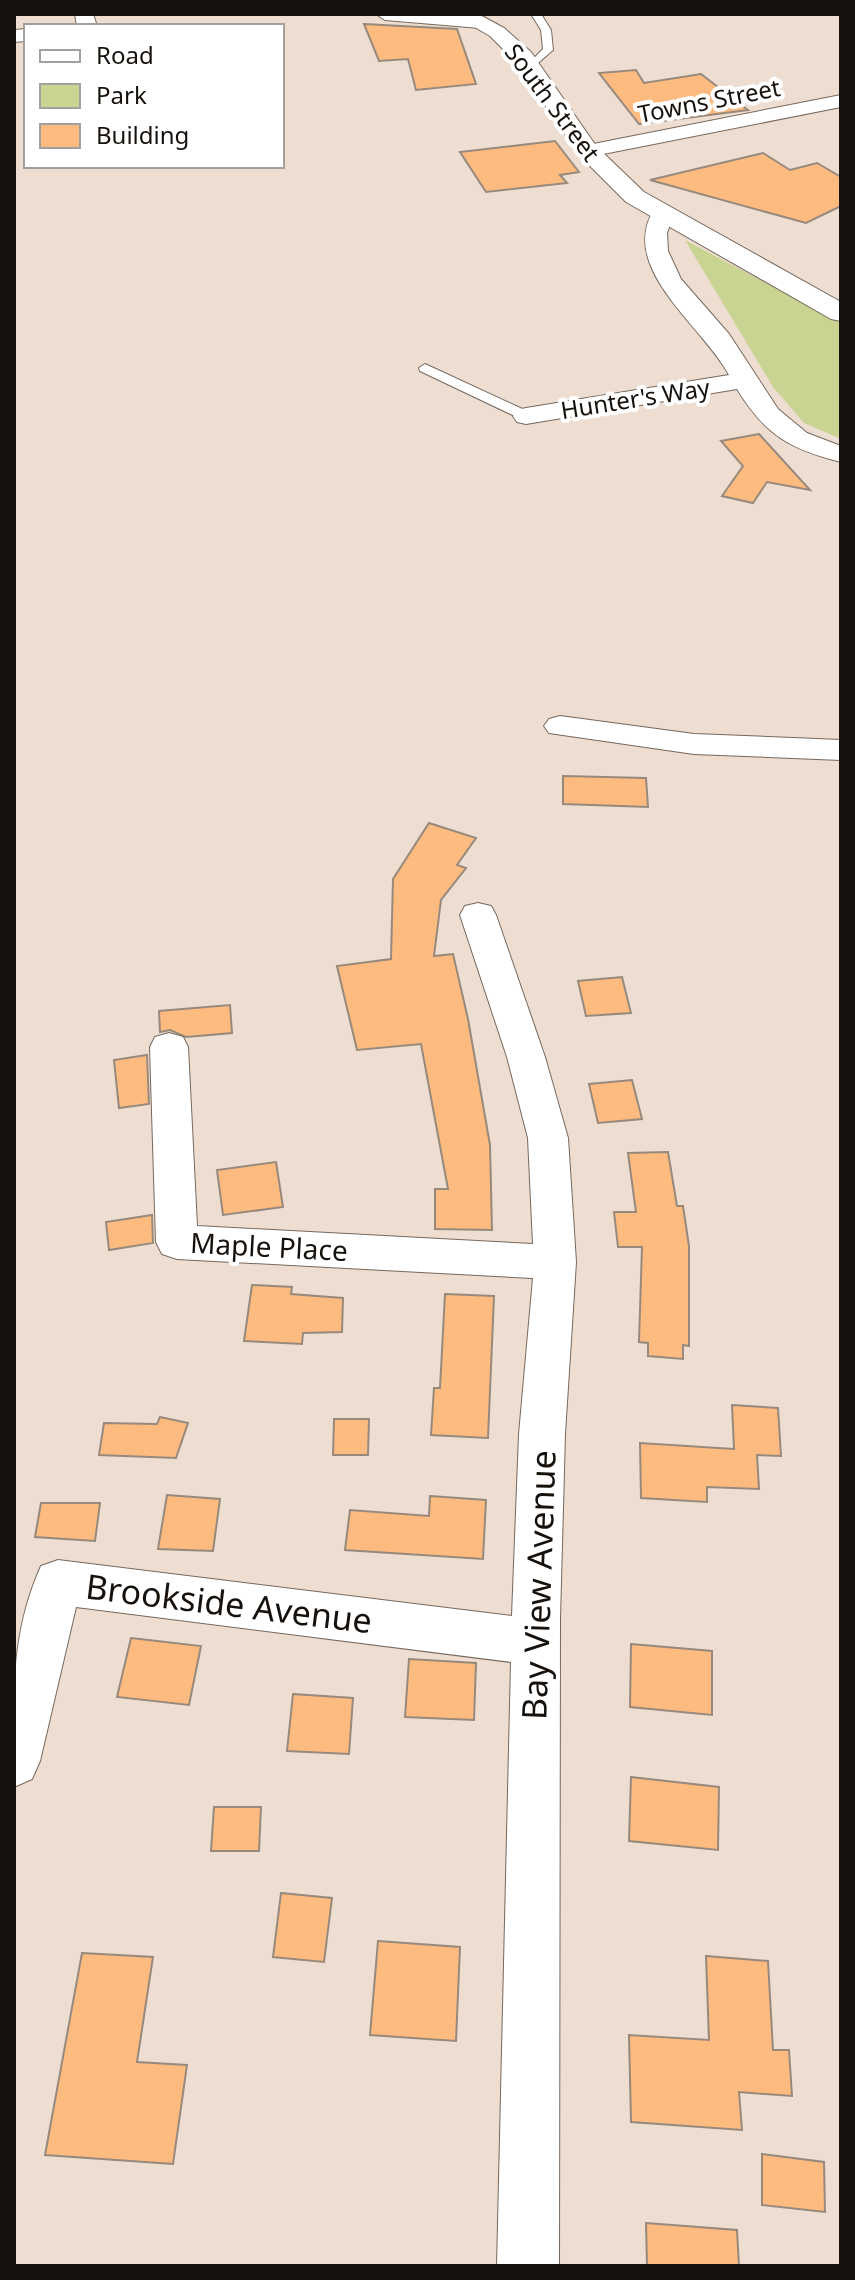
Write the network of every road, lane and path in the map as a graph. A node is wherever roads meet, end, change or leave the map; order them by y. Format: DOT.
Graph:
graph roads {
  1 [pos="385,14"];
  2 [pos="536,14"];
  3 [pos="471,18"];
  4 [pos="530,67"];
  5 [pos="841,101"];
  6 [pos="806,108"];
  7 [pos="829,122"];
  8 [pos="588,151"];
  9 [pos="663,213"];
  10 [pos="841,313"];
  11 [pos="425,368"];
  12 [pos="744,380"];
  13 [pos="526,416"];
  14 [pos="841,454"];
  15 [pos="560,726"];
  16 [pos="841,750"];
  17 [pos="478,915"];
  18 [pos="169,1047"];
  19 [pos="555,1262"];
  20 [pos="535,1642"];
  21 [pos="14,1761"];
  22 [pos="528,2266"];
  1 -- 3 [label="street, South Street"];
  2 -- 4 [label="lane"];
  3 -- 4 [label="street, South Street"];
  4 -- 8 [label="street, South Street"];
  5 -- 6 [label="street, Towns Street"];
  6 -- 7 [label="street"];
  6 -- 8 [label="street, Towns Street"];
  8 -- 9 [label="street, South Street"];
  9 -- 10 [label="street, South Street"];
  9 -- 12 [label="street"];
  11 -- 13 [label="lane"];
  12 -- 13 [label="street, Hunter's Way"];
  12 -- 14 [label="street"];
  15 -- 16 [label="street"];
  17 -- 19 [label="street, Bay View Avenue"];
  18 -- 19 [label="street, Maple Place"];
  19 -- 20 [label="street, Bay View Avenue"];
  20 -- 21 [label="street, Brookside Avenue"];
  20 -- 22 [label="street, Bay View Avenue"];
}
